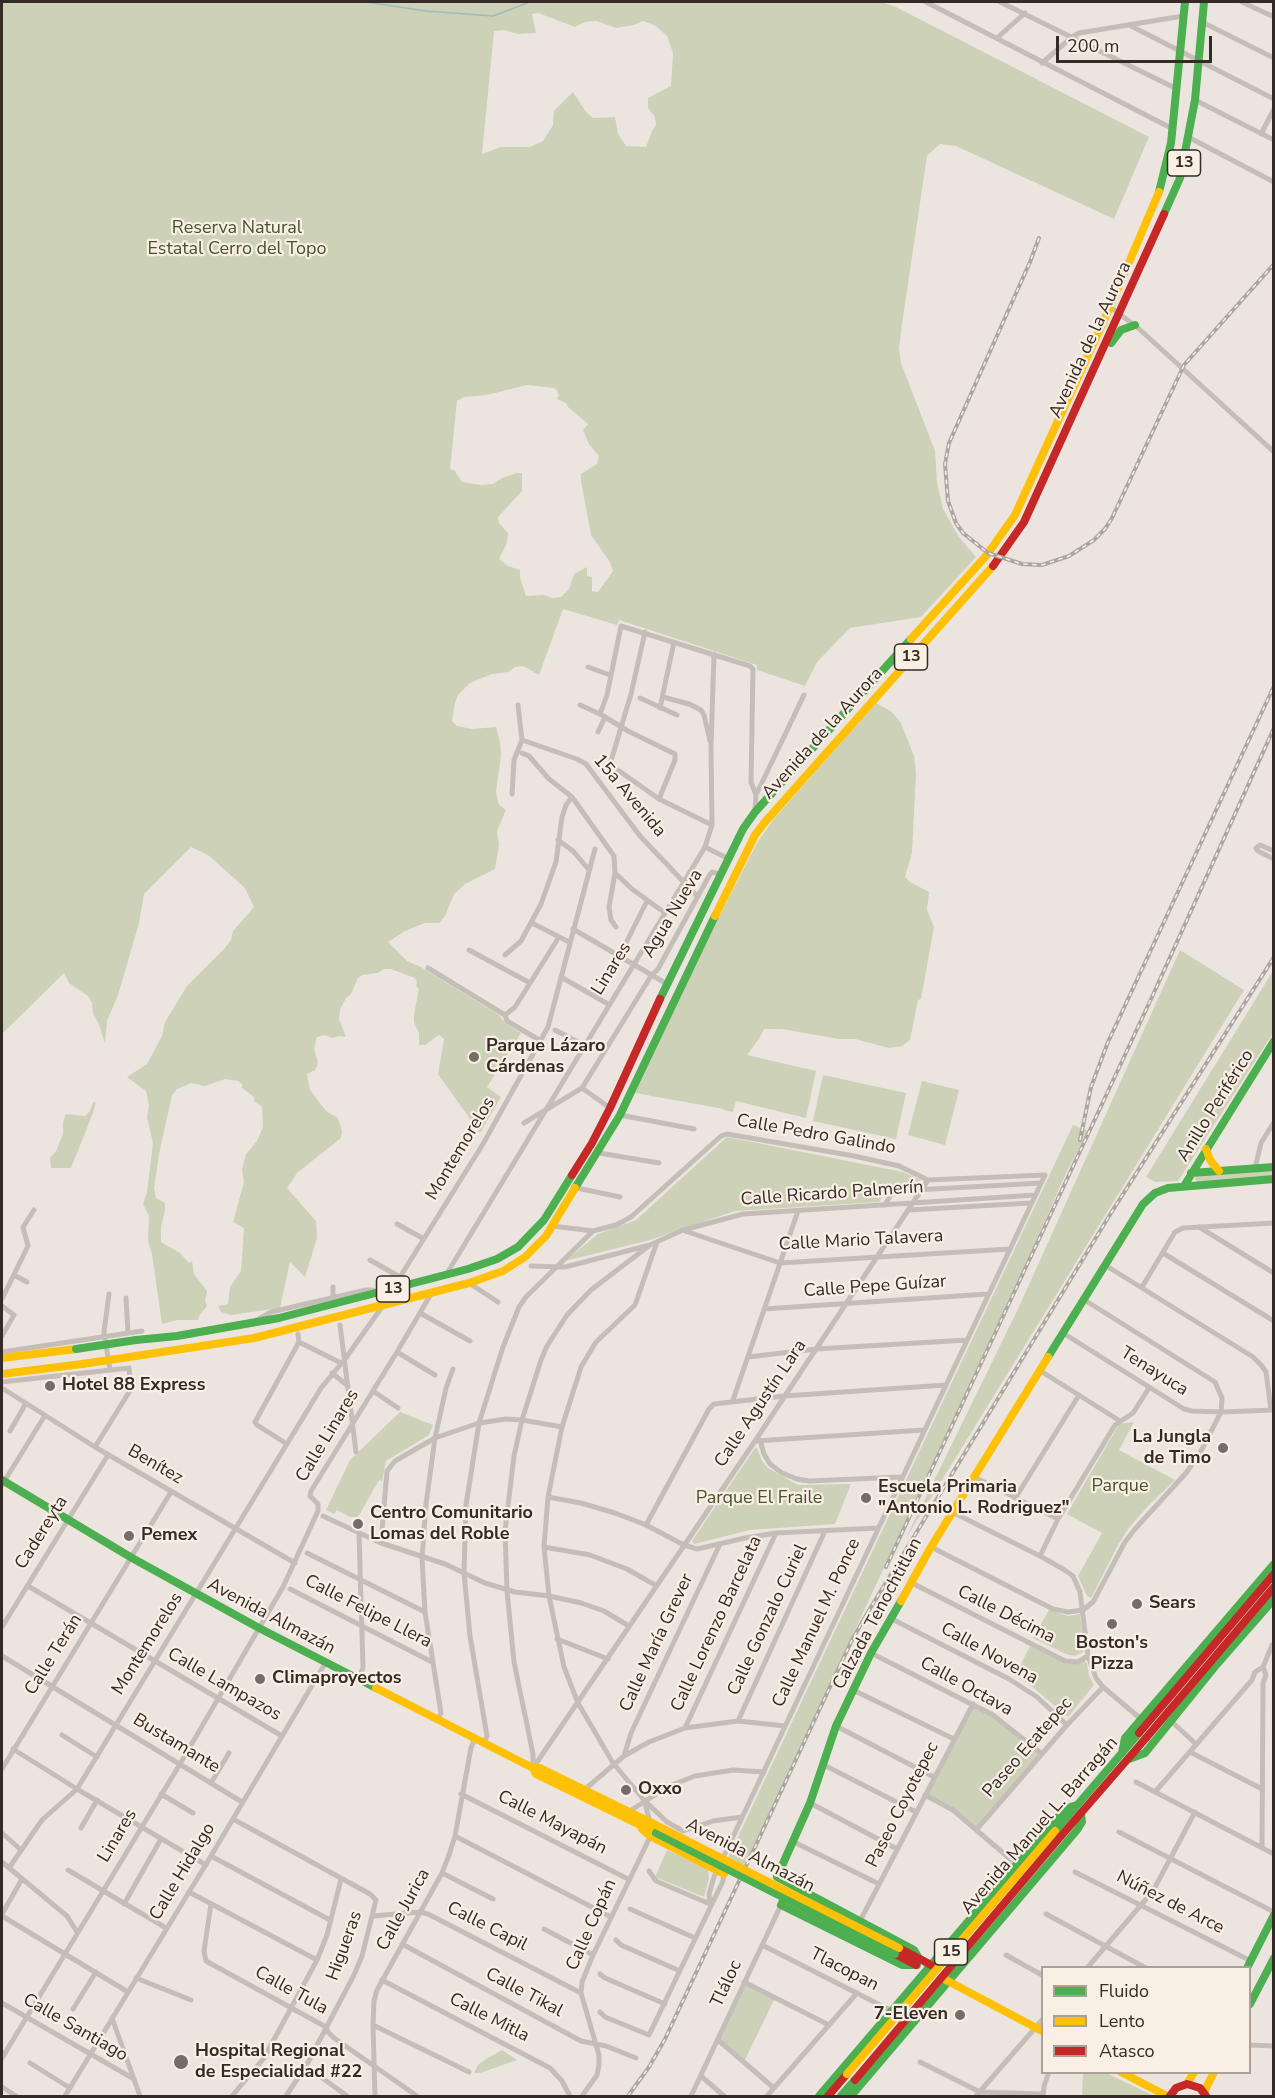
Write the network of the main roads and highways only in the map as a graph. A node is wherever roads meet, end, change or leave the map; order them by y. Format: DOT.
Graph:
graph roads {
  1 [pos="1185,2"];
  2 [pos="1204,2"];
  3 [pos="1135,325"];
  4 [pos="1100,358"];
  5 [pos="710,895"];
  6 [pos="722,901"];
  7 [pos="698,919"];
  8 [pos="708,929"];
  9 [pos="1274,1041"];
  10 [pos="1270,1053"];
  11 [pos="1206,1149"];
  12 [pos="1274,1167"];
  13 [pos="1234,1169"];
  14 [pos="1218,1171"];
  15 [pos="1191,1173"];
  16 [pos="1274,1179"];
  17 [pos="1234,1182"];
  18 [pos="1184,1186"];
  19 [pos="177,1335"];
  20 [pos="180,1350"];
  21 [pos="40,1353"];
  22 [pos="2,1358"];
  23 [pos="43,1370"];
  24 [pos="2,1374"];
  25 [pos="2,1482"];
  26 [pos="1274,1564"];
  27 [pos="1274,1574"];
  28 [pos="1274,1587"];
  29 [pos="1245,1599"];
  30 [pos="1274,1599"];
  31 [pos="1264,1610"];
  32 [pos="1274,1613"];
  33 [pos="1200,1651"];
  34 [pos="1217,1665"];
  35 [pos="1183,1669"];
  36 [pos="1203,1682"];
  37 [pos="1121,1754"];
  38 [pos="1129,1759"];
  39 [pos="533,1768"];
  40 [pos="1077,1805"];
  41 [pos="1081,1814"];
  42 [pos="652,1829"];
  43 [pos="1058,1833"];
  44 [pos="720,1872"];
  45 [pos="791,1885"];
  46 [pos="819,1900"];
  47 [pos="1274,1914"];
  48 [pos="970,1918"];
  49 [pos="810,1919"];
  50 [pos="988,1934"];
  51 [pos="1274,1958"];
  52 [pos="919,1962"];
  53 [pos="1249,1964"];
  54 [pos="928,1967"];
  55 [pos="1270,1971"];
  56 [pos="950,1978"];
  57 [pos="1251,2002"];
  58 [pos="1039,2029"];
  59 [pos="1123,2074"];
  60 [pos="1193,2074"];
  61 [pos="1214,2074"];
  62 [pos="851,2077"];
  63 [pos="1187,2084"];
  64 [pos="1207,2095"];
  65 [pos="819,2097"];
  66 [pos="828,2097"];
  67 [pos="841,2097"];
  68 [pos="851,2097"];
  69 [pos="1168,2097"];
  1 -- 5 [label="main road, Avenida de la Aurora / 13"];
  2 -- 4 [label="main road, Avenida de la Aurora / 13"];
  3 -- 4 [label="main road"];
  4 -- 6 [label="main road, Avenida de la Aurora / 13"];
  5 -- 6 [label="main road"];
  5 -- 7 [label="main road, Avenida de la Aurora / 13"];
  6 -- 8 [label="main road, Avenida de la Aurora / 13"];
  7 -- 8 [label="main road"];
  7 -- 19 [label="main road, Avenida de la Aurora / 13"];
  8 -- 20 [label="main road, Avenida de la Aurora / 13"];
  9 -- 10 [label="main road, Anillo Periférico"];
  10 -- 11 [label="main road, Anillo Periférico"];
  11 -- 14 [label="main road"];
  11 -- 15 [label="main road, Anillo Periférico"];
  12 -- 13 [label="main road"];
  13 -- 14 [label="main road"];
  13 -- 17 [label="main road"];
  14 -- 15 [label="main road"];
  15 -- 18 [label="main road, Anillo Periférico"];
  16 -- 17 [label="main road, Calzada Tenochtitlan"];
  17 -- 18 [label="main road, Calzada Tenochtitlan"];
  18 -- 45 [label="main road, Calzada Tenochtitlan"];
  19 -- 20 [label="main road"];
  19 -- 21 [label="main road, 13, bridge"];
  20 -- 23 [label="main road, 13, bridge"];
  21 -- 22 [label="main road, 13"];
  21 -- 23 [label="main road"];
  23 -- 24 [label="main road, 13"];
  25 -- 39 [label="main road, Avenida Almazán"];
  26 -- 29 [label="main road"];
  27 -- 37 [label="main road, Avenida Manuel L. Barragán / 15, bridge"];
  28 -- 38 [label="main road, Avenida Manuel L. Barragán / 15, bridge"];
  29 -- 31 [label="main road"];
  29 -- 33 [label="main road"];
  30 -- 31 [label="main road"];
  31 -- 32 [label="main road"];
  31 -- 34 [label="main road"];
  33 -- 34 [label="main road"];
  33 -- 35 [label="main road"];
  34 -- 36 [label="main road"];
  35 -- 36 [label="main road"];
  35 -- 37 [label="main road"];
  36 -- 38 [label="main road"];
  37 -- 40 [label="main road, Avenida Manuel L. Barragán / 15"];
  38 -- 41 [label="main road, Avenida Manuel L. Barragán / 15"];
  39 -- 42 [label="main road, Avenida Almazán"];
  39 -- 42 [label="main road, Avenida Almazán"];
  40 -- 43 [label="main road, Avenida Manuel L. Barragán / 15"];
  40 -- 48 [label="main road"];
  41 -- 43 [label="main road, Avenida Manuel L. Barragán / 15"];
  41 -- 50 [label="main road"];
  42 -- 44 [label="main road"];
  42 -- 52 [label="main road, Avenida Almazán, bridge"];
  43 -- 62 [label="main road, Avenida Manuel L. Barragán / 15, bridge"];
  45 -- 46 [label="main road"];
  45 -- 49 [label="main road, Tláloc"];
  46 -- 49 [label="main road"];
  46 -- 52 [label="main road"];
  47 -- 53 [label="main road"];
  48 -- 50 [label="main road"];
  48 -- 54 [label="main road"];
  49 -- 52 [label="main road"];
  50 -- 56 [label="main road"];
  51 -- 55 [label="main road"];
  52 -- 54 [label="main road, Avenida Almazán"];
  54 -- 56 [label="main road, Avenida Almazán"];
  54 -- 65 [label="main road"];
  55 -- 57 [label="main road"];
  56 -- 58 [label="main road"];
  56 -- 68 [label="main road"];
  59 -- 69 [label="main road"];
  60 -- 63 [label="main road"];
  61 -- 64 [label="main road"];
  62 -- 66 [label="main road, Avenida Manuel L. Barragán / 15"];
  62 -- 67 [label="main road, Avenida Manuel L. Barragán / 15"];
  63 -- 64 [label="main road"];
  63 -- 69 [label="main road"];
}
